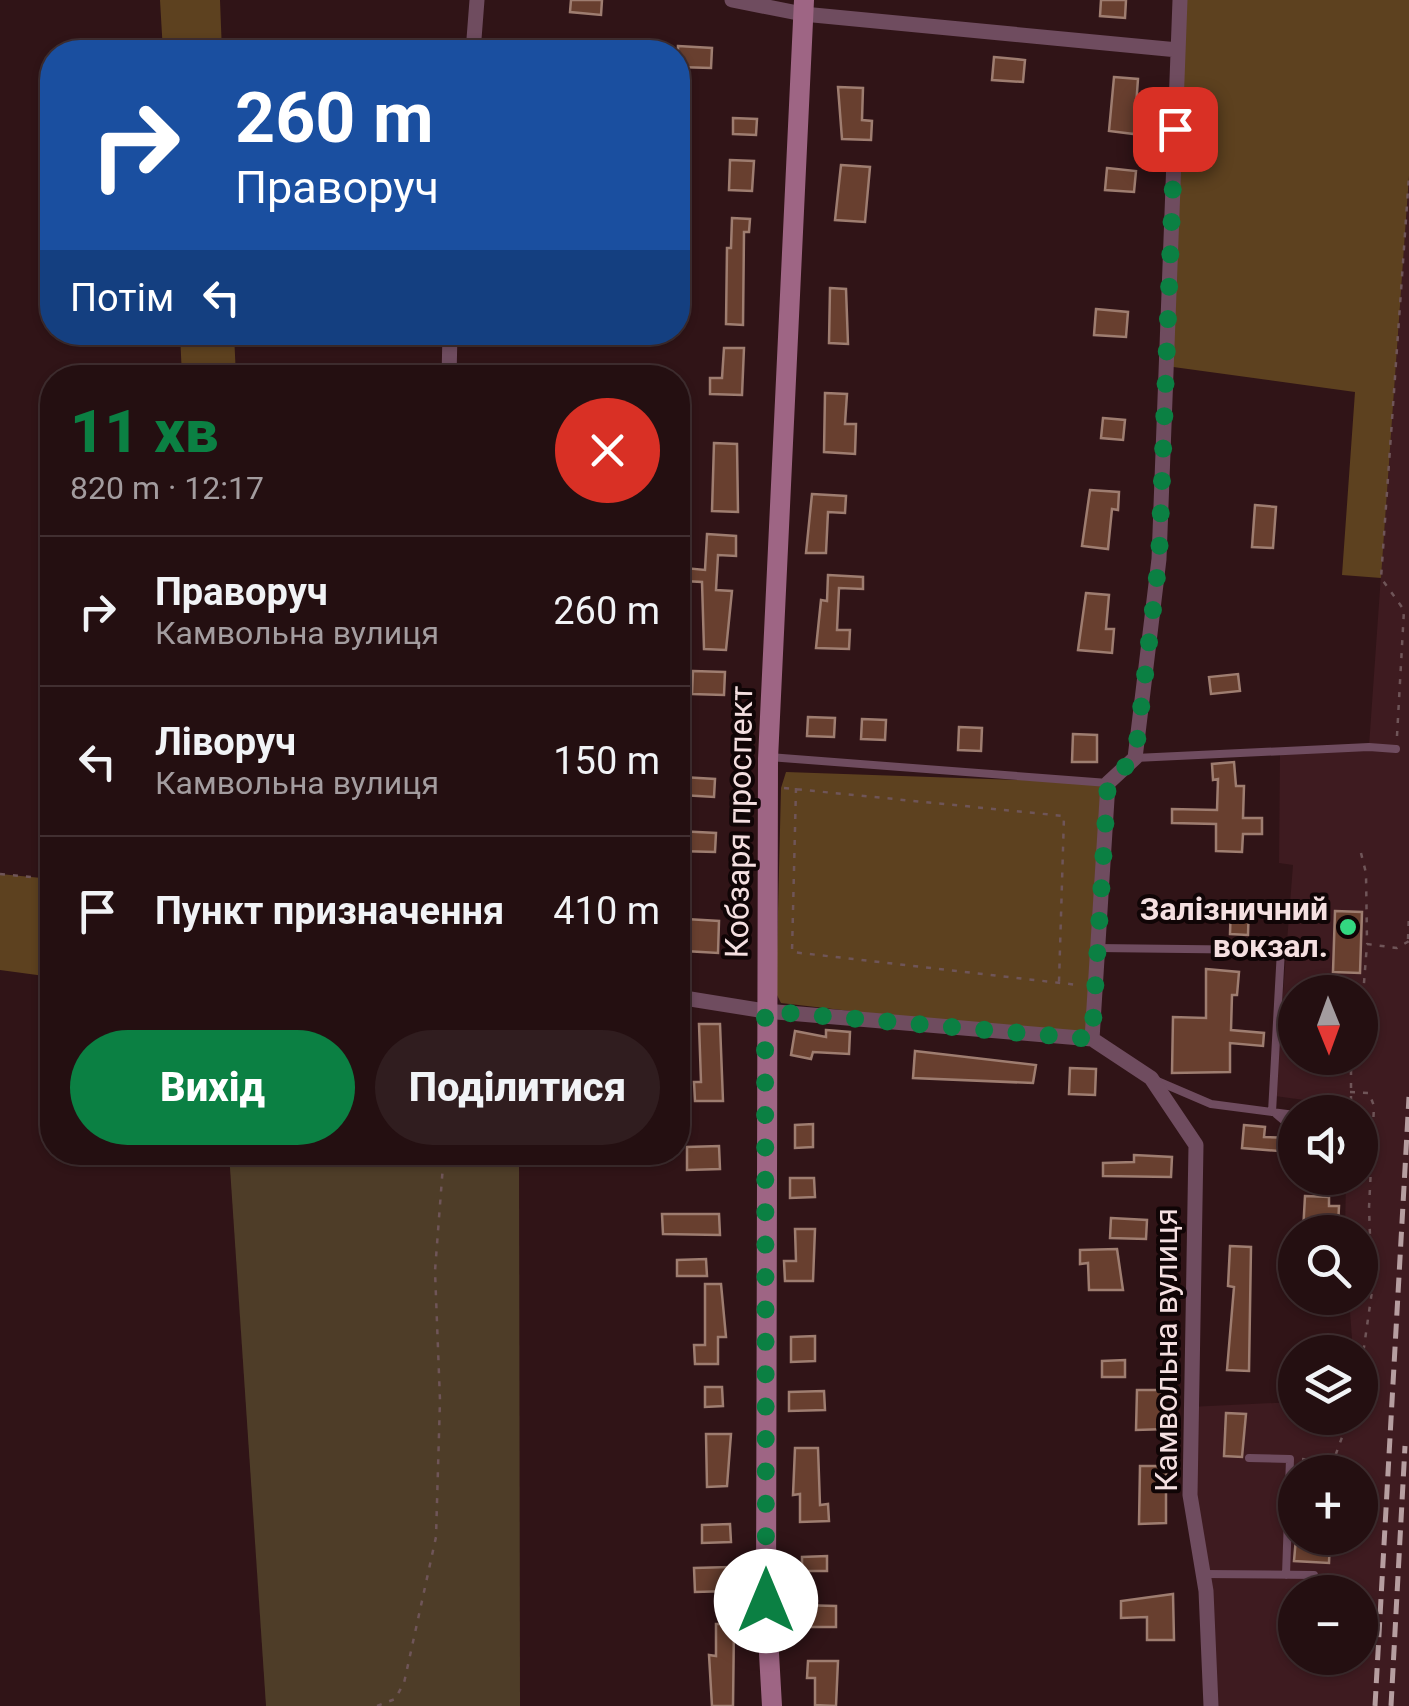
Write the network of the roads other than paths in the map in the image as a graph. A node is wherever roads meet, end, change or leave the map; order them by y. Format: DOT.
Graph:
graph roads {
  1 [pos="477,0"];
  2 [pos="732,0"];
  3 [pos="1180,0"];
  4 [pos="804,7"];
  5 [pos="474,40"];
  6 [pos="1178,50"];
  7 [pos="1396,749"];
  8 [pos="768,757"];
  9 [pos="1135,758"];
  10 [pos="1108,782"];
  11 [pos="1096,948"];
  12 [pos="690,999"];
  13 [pos="765,1011"];
  14 [pos="1092,1039"];
  15 [pos="1151,1078"];
  16 [pos="1272,1112"];
  17 [pos="1278,1113"];
  18 [pos="1278,1117"];
  19 [pos="1249,1458"];
  20 [pos="1203,1574"];
  21 [pos="1286,1575"];
  22 [pos="772,1706"];
  23 [pos="1211,1706"];
  1 -- 5 [label="street"];
  2 -- 4 [label="street"];
  3 -- 6 [label="street"];
  4 -- 6 [label="street"];
  4 -- 8 [label="main road, Кобзаря проспект"];
  6 -- 9 [label="street"];
  7 -- 9 [label="lane"];
  8 -- 10 [label="lane"];
  8 -- 13 [label="main road, Кобзаря проспект"];
  9 -- 10 [label="street"];
  10 -- 11 [label="street"];
  11 -- 14 [label="street"];
  11 -- 16 [label="lane"];
  12 -- 13 [label="street, Камвольна вулиця"];
  13 -- 14 [label="street, Камвольна вулиця"];
  13 -- 22 [label="main road, Кобзаря проспект"];
  14 -- 15 [label="street, Камвольна вулиця"];
  15 -- 16 [label="lane"];
  15 -- 20 [label="street, Камвольна вулиця"];
  16 -- 17 [label="lane"];
  16 -- 18 [label="lane"];
  19 -- 21 [label="lane"];
  20 -- 21 [label="lane"];
  20 -- 23 [label="street, Камвольна вулиця"];
}
